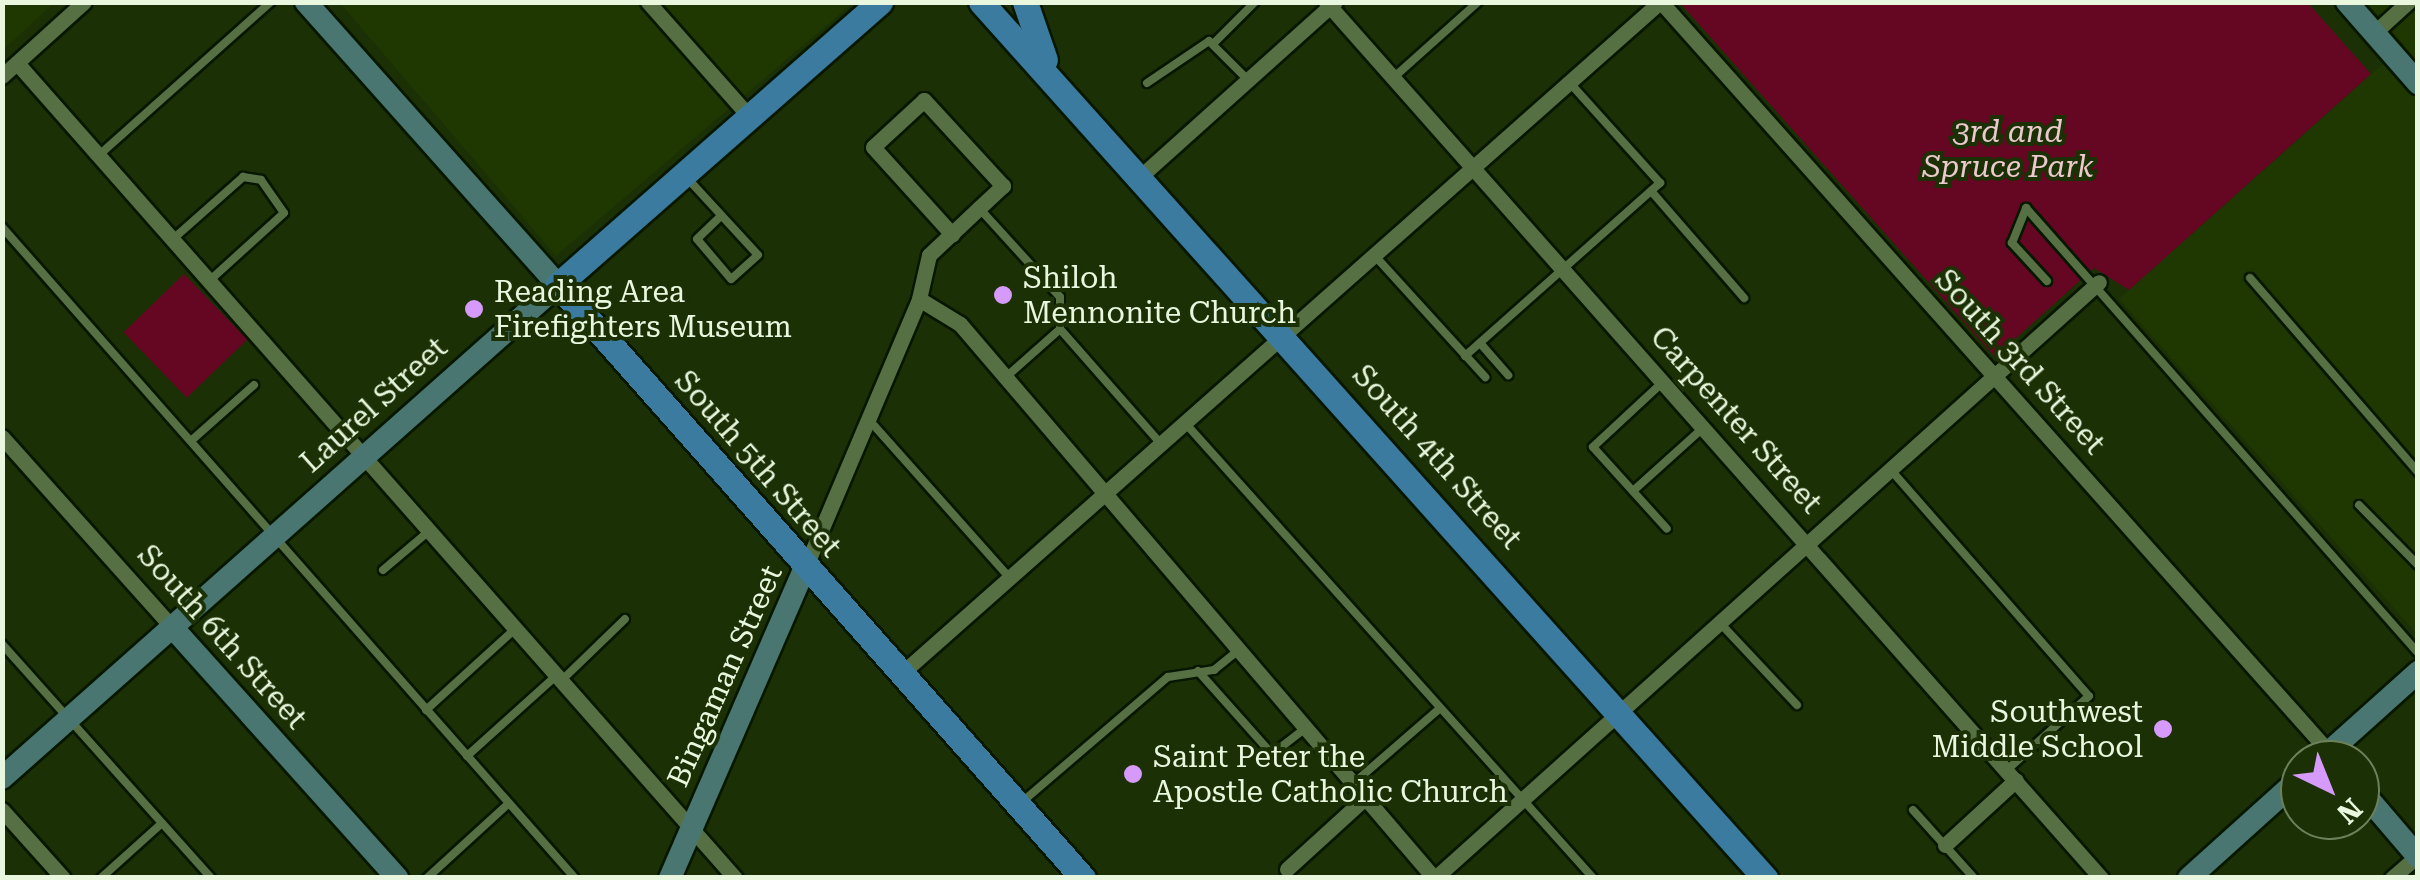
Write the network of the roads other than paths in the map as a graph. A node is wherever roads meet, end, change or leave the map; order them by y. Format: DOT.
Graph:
graph roads {
  1 [pos="84,2"];
  2 [pos="271,2"];
  3 [pos="306,2"];
  4 [pos="648,2"];
  5 [pos="880,2"];
  6 [pos="981,2"];
  7 [pos="1025,2"];
  8 [pos="1256,2"];
  9 [pos="1478,2"];
  10 [pos="1660,2"];
  11 [pos="2347,2"];
  12 [pos="2408,2"];
  13 [pos="1330,4"];
  14 [pos="2374,33"];
  15 [pos="1214,43"];
  16 [pos="17,63"];
  17 [pos="2,76"];
  18 [pos="1393,78"];
  19 [pos="1248,80"];
  20 [pos="1059,81"];
  21 [pos="1570,82"];
  22 [pos="2418,82"];
  23 [pos="1147,84"];
  24 [pos="747,114"];
  25 [pos="99,155"];
  26 [pos="1473,168"];
  27 [pos="681,172"];
  28 [pos="1142,174"];
  29 [pos="1651,191"];
  30 [pos="980,208"];
  31 [pos="722,216"];
  32 [pos="2,227"];
  33 [pos="952,234"];
  34 [pos="173,239"];
  35 [pos="1375,256"];
  36 [pos="1563,270"];
  37 [pos="2250,278"];
  38 [pos="210,280"];
  39 [pos="2047,282"];
  40 [pos="2100,282"];
  41 [pos="558,284"];
  42 [pos="1744,298"];
  43 [pos="920,299"];
  44 [pos="1060,329"];
  45 [pos="1285,336"];
  46 [pos="1480,343"];
  47 [pos="1465,356"];
  48 [pos="1508,375"];
  49 [pos="1006,377"];
  50 [pos="1484,377"];
  51 [pos="1993,377"];
  52 [pos="1664,381"];
  53 [pos="254,386"];
  54 [pos="866,417"];
  55 [pos="1186,424"];
  56 [pos="1705,427"];
  57 [pos="2,437"];
  58 [pos="192,440"];
  59 [pos="1162,445"];
  60 [pos="366,455"];
  61 [pos="1890,470"];
  62 [pos="2418,472"];
  63 [pos="1634,491"];
  64 [pos="1108,492"];
  65 [pos="2359,505"];
  66 [pos="1667,528"];
  67 [pos="429,531"];
  68 [pos="277,535"];
  69 [pos="1809,542"];
  70 [pos="2418,565"];
  71 [pos="805,568"];
  72 [pos="383,570"];
  73 [pos="1010,578"];
  74 [pos="625,619"];
  75 [pos="1719,622"];
  76 [pos="173,628"];
  77 [pos="515,629"];
  78 [pos="2,644"];
  79 [pos="1241,648"];
  80 [pos="2418,653"];
  81 [pos="1198,671"];
  82 [pos="2418,672"];
  83 [pos="902,673"];
  84 [pos="558,678"];
  85 [pos="1797,706"];
  86 [pos="1439,708"];
  87 [pos="426,710"];
  88 [pos="1620,712"];
  89 [pos="70,719"];
  90 [pos="1307,727"];
  91 [pos="2312,740"];
  92 [pos="2347,740"];
  93 [pos="467,756"];
  94 [pos="2012,774"];
  95 [pos="2,778"];
  96 [pos="1355,782"];
  97 [pos="1367,796"];
  98 [pos="2280,796"];
  99 [pos="1522,800"];
  100 [pos="509,803"];
  101 [pos="1019,805"];
  102 [pos="2,810"];
  103 [pos="1913,810"];
  104 [pos="2380,813"];
  105 [pos="162,823"];
  106 [pos="691,829"];
  107 [pos="1945,846"];
  108 [pos="2417,856"];
  109 [pos="1287,869"];
  110 [pos="62,878"];
  111 [pos="101,878"];
  112 [pos="211,878"];
  113 [pos="397,878"];
  114 [pos="427,878"];
  115 [pos="575,878"];
  116 [pos="670,878"];
  117 [pos="735,878"];
  118 [pos="1084,878"];
  119 [pos="1434,878"];
  120 [pos="1593,878"];
  121 [pos="1765,878"];
  122 [pos="1974,878"];
  123 [pos="2101,878"];
  124 [pos="2189,878"];
  125 [pos="2392,878"];
  1 -- 16 [label="street"];
  2 -- 25 [label="lane"];
  3 -- 41 [label="street, South 5th Street"];
  4 -- 24 [label="street"];
  5 -- 24 [label="main road, Laurel Street"];
  6 -- 20 [label="main road, South 4th Street"];
  7 -- 20 [label="main road, South 4th Street"];
  8 -- 15 [label="lane"];
  9 -- 18 [label="lane"];
  10 -- 21 [label="street"];
  10 -- 51 [label="street, South 3rd Street"];
  11 -- 14 [label="street"];
  12 -- 14 [label="street"];
  13 -- 18 [label="street, Carpenter Street"];
  13 -- 19 [label="street"];
  14 -- 22 [label="street"];
  15 -- 19 [label="lane"];
  15 -- 23 [label="lane"];
  16 -- 17 [label="street"];
  16 -- 25 [label="street"];
  18 -- 26 [label="street, Carpenter Street"];
  19 -- 28 [label="street"];
  20 -- 28 [label="main road, South 4th Street"];
  21 -- 26 [label="street"];
  21 -- 29 [label="lane"];
  24 -- 27 [label="main road, Laurel Street"];
  25 -- 34 [label="street"];
  26 -- 35 [label="street"];
  26 -- 36 [label="street, Carpenter Street"];
  27 -- 31 [label="lane"];
  27 -- 41 [label="main road, Laurel Street"];
  28 -- 45 [label="main road, South 4th Street"];
  29 -- 36 [label="lane"];
  29 -- 42 [label="lane"];
  30 -- 33 [label="street, Bingaman Street"];
  30 -- 33 [label="street"];
  30 -- 44 [label="lane"];
  31 -- 31 [label="lane"];
  32 -- 58 [label="lane"];
  33 -- 43 [label="street, Bingaman Street"];
  34 -- 38 [label="street"];
  34 -- 38 [label="lane"];
  35 -- 45 [label="street"];
  35 -- 47 [label="lane"];
  36 -- 46 [label="lane"];
  36 -- 52 [label="street, Carpenter Street"];
  37 -- 62 [label="lane"];
  38 -- 60 [label="street"];
  39 -- 40 [label="lane"];
  40 -- 51 [label="street"];
  40 -- 80 [label="lane"];
  41 -- 60 [label="street, Laurel Street"];
  41 -- 71 [label="main road, South 5th Street"];
  43 -- 49 [label="street"];
  43 -- 54 [label="street, Bingaman Street"];
  44 -- 49 [label="lane"];
  44 -- 59 [label="lane"];
  45 -- 55 [label="street"];
  45 -- 88 [label="main road, South 4th Street"];
  46 -- 47 [label="lane"];
  46 -- 48 [label="lane"];
  47 -- 50 [label="lane"];
  49 -- 64 [label="street"];
  51 -- 61 [label="street"];
  51 -- 91 [label="street, South 3rd Street"];
  52 -- 56 [label="street, Carpenter Street"];
  52 -- 63 [label="lane"];
  53 -- 58 [label="lane"];
  54 -- 71 [label="street, Bingaman Street"];
  54 -- 73 [label="lane"];
  55 -- 59 [label="street"];
  55 -- 86 [label="lane"];
  56 -- 63 [label="lane"];
  56 -- 69 [label="street, Carpenter Street"];
  57 -- 76 [label="street, South 6th Street"];
  58 -- 68 [label="lane"];
  59 -- 64 [label="street"];
  60 -- 67 [label="street"];
  60 -- 68 [label="street, Laurel Street"];
  61 -- 69 [label="street"];
  61 -- 94 [label="lane"];
  63 -- 66 [label="lane"];
  64 -- 73 [label="street"];
  64 -- 79 [label="street"];
  65 -- 70 [label="lane"];
  67 -- 72 [label="lane"];
  67 -- 77 [label="street"];
  68 -- 76 [label="street, Laurel Street"];
  68 -- 87 [label="lane"];
  69 -- 75 [label="street"];
  69 -- 94 [label="street, Carpenter Street"];
  71 -- 83 [label="main road, South 5th Street"];
  71 -- 106 [label="street, Bingaman Street"];
  73 -- 83 [label="street"];
  74 -- 84 [label="lane"];
  75 -- 85 [label="lane"];
  75 -- 88 [label="street"];
  76 -- 89 [label="street, Laurel Street"];
  76 -- 113 [label="street, South 6th Street"];
  77 -- 84 [label="street"];
  77 -- 87 [label="lane"];
  78 -- 89 [label="lane"];
  79 -- 81 [label="lane"];
  79 -- 90 [label="street"];
  81 -- 90 [label="lane"];
  81 -- 101 [label="lane"];
  82 -- 92 [label="street"];
  83 -- 101 [label="main road, South 5th Street"];
  84 -- 93 [label="lane"];
  84 -- 106 [label="street"];
  86 -- 96 [label="lane"];
  86 -- 99 [label="lane"];
  87 -- 93 [label="lane"];
  88 -- 99 [label="street"];
  88 -- 121 [label="main road, South 4th Street"];
  89 -- 95 [label="street, Laurel Street"];
  89 -- 105 [label="lane"];
  90 -- 96 [label="street"];
  93 -- 100 [label="lane"];
  94 -- 107 [label="street"];
  94 -- 123 [label="street, Carpenter Street"];
  96 -- 97 [label="street"];
  97 -- 109 [label="street"];
  97 -- 119 [label="street"];
  98 -- 124 [label="street"];
  99 -- 119 [label="street"];
  99 -- 120 [label="lane"];
  100 -- 114 [label="lane"];
  100 -- 115 [label="lane"];
  101 -- 118 [label="main road, South 5th Street"];
  102 -- 110 [label="street"];
  103 -- 107 [label="lane"];
  104 -- 108 [label="street"];
  105 -- 111 [label="lane"];
  105 -- 112 [label="lane"];
  106 -- 116 [label="street, Bingaman Street"];
  106 -- 117 [label="street"];
  107 -- 122 [label="lane"];
  108 -- 125 [label="street"];
}
